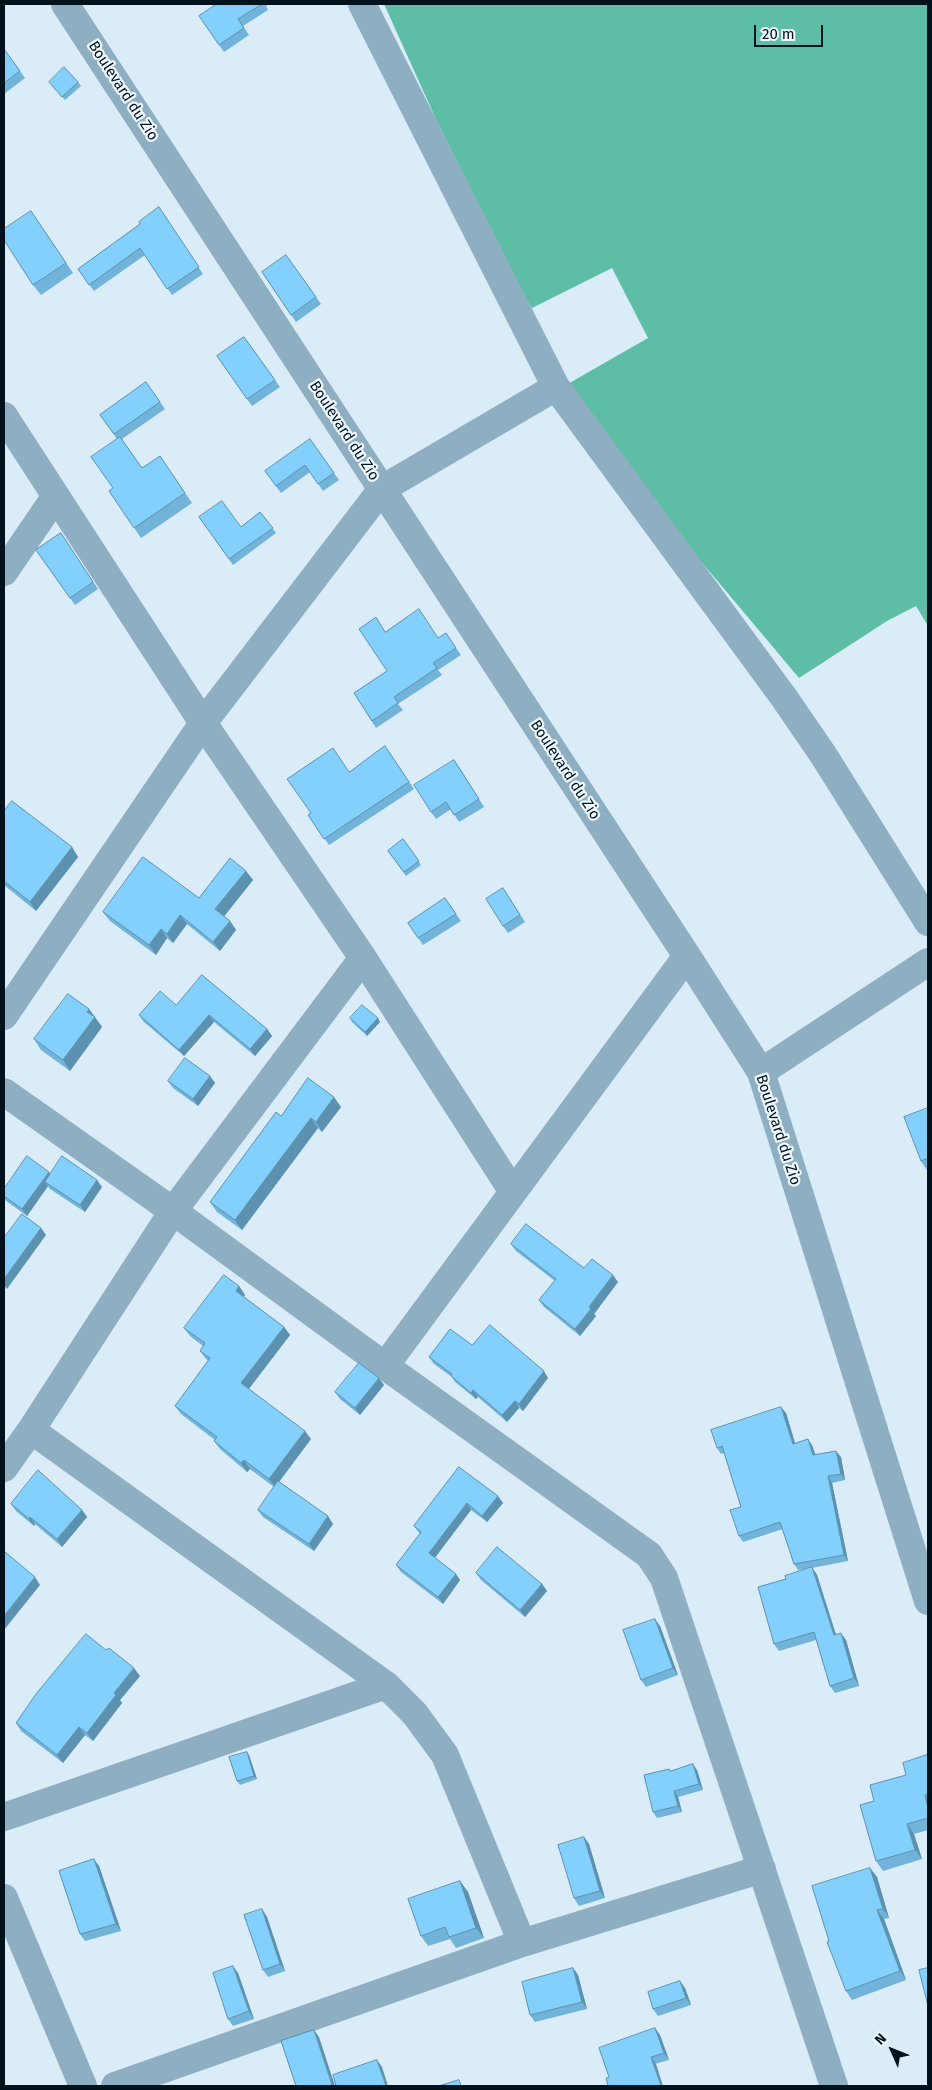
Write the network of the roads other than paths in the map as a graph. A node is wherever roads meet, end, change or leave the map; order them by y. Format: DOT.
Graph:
graph roads {
  1 [pos="66,4"];
  2 [pos="362,4"];
  3 [pos="556,387"];
  4 [pos="4,416"];
  5 [pos="382,489"];
  6 [pos="56,496"];
  7 [pos="4,572"];
  8 [pos="203,723"];
  9 [pos="928,922"];
  10 [pos="687,956"];
  11 [pos="363,958"];
  12 [pos="928,962"];
  13 [pos="4,1016"];
  14 [pos="760,1072"];
  15 [pos="4,1092"];
  16 [pos="513,1192"];
  17 [pos="173,1211"];
  18 [pos="385,1366"];
  19 [pos="31,1430"];
  20 [pos="4,1468"];
  21 [pos="928,1601"];
  22 [pos="386,1684"];
  23 [pos="4,1817"];
  24 [pos="762,1869"];
  25 [pos="4,1898"];
  26 [pos="522,1943"];
  27 [pos="82,2086"];
  28 [pos="115,2086"];
  29 [pos="834,2086"];
  1 -- 5 [label="street, Boulevard du Zio"];
  2 -- 3 [label="street"];
  3 -- 5 [label="street"];
  3 -- 9 [label="street"];
  4 -- 6 [label="street"];
  5 -- 8 [label="street"];
  5 -- 10 [label="street, Boulevard du Zio"];
  6 -- 7 [label="street"];
  6 -- 8 [label="street"];
  8 -- 11 [label="street"];
  8 -- 13 [label="street"];
  10 -- 14 [label="street, Boulevard du Zio"];
  10 -- 16 [label="street"];
  11 -- 16 [label="street"];
  11 -- 17 [label="street"];
  12 -- 14 [label="street"];
  14 -- 21 [label="street, Boulevard du Zio"];
  15 -- 17 [label="street"];
  16 -- 18 [label="street"];
  17 -- 18 [label="street"];
  17 -- 19 [label="street"];
  18 -- 24 [label="street"];
  19 -- 20 [label="street"];
  19 -- 22 [label="street"];
  22 -- 23 [label="street"];
  22 -- 26 [label="street"];
  24 -- 26 [label="street"];
  24 -- 29 [label="street"];
  25 -- 27 [label="street"];
  26 -- 28 [label="street"];
}
